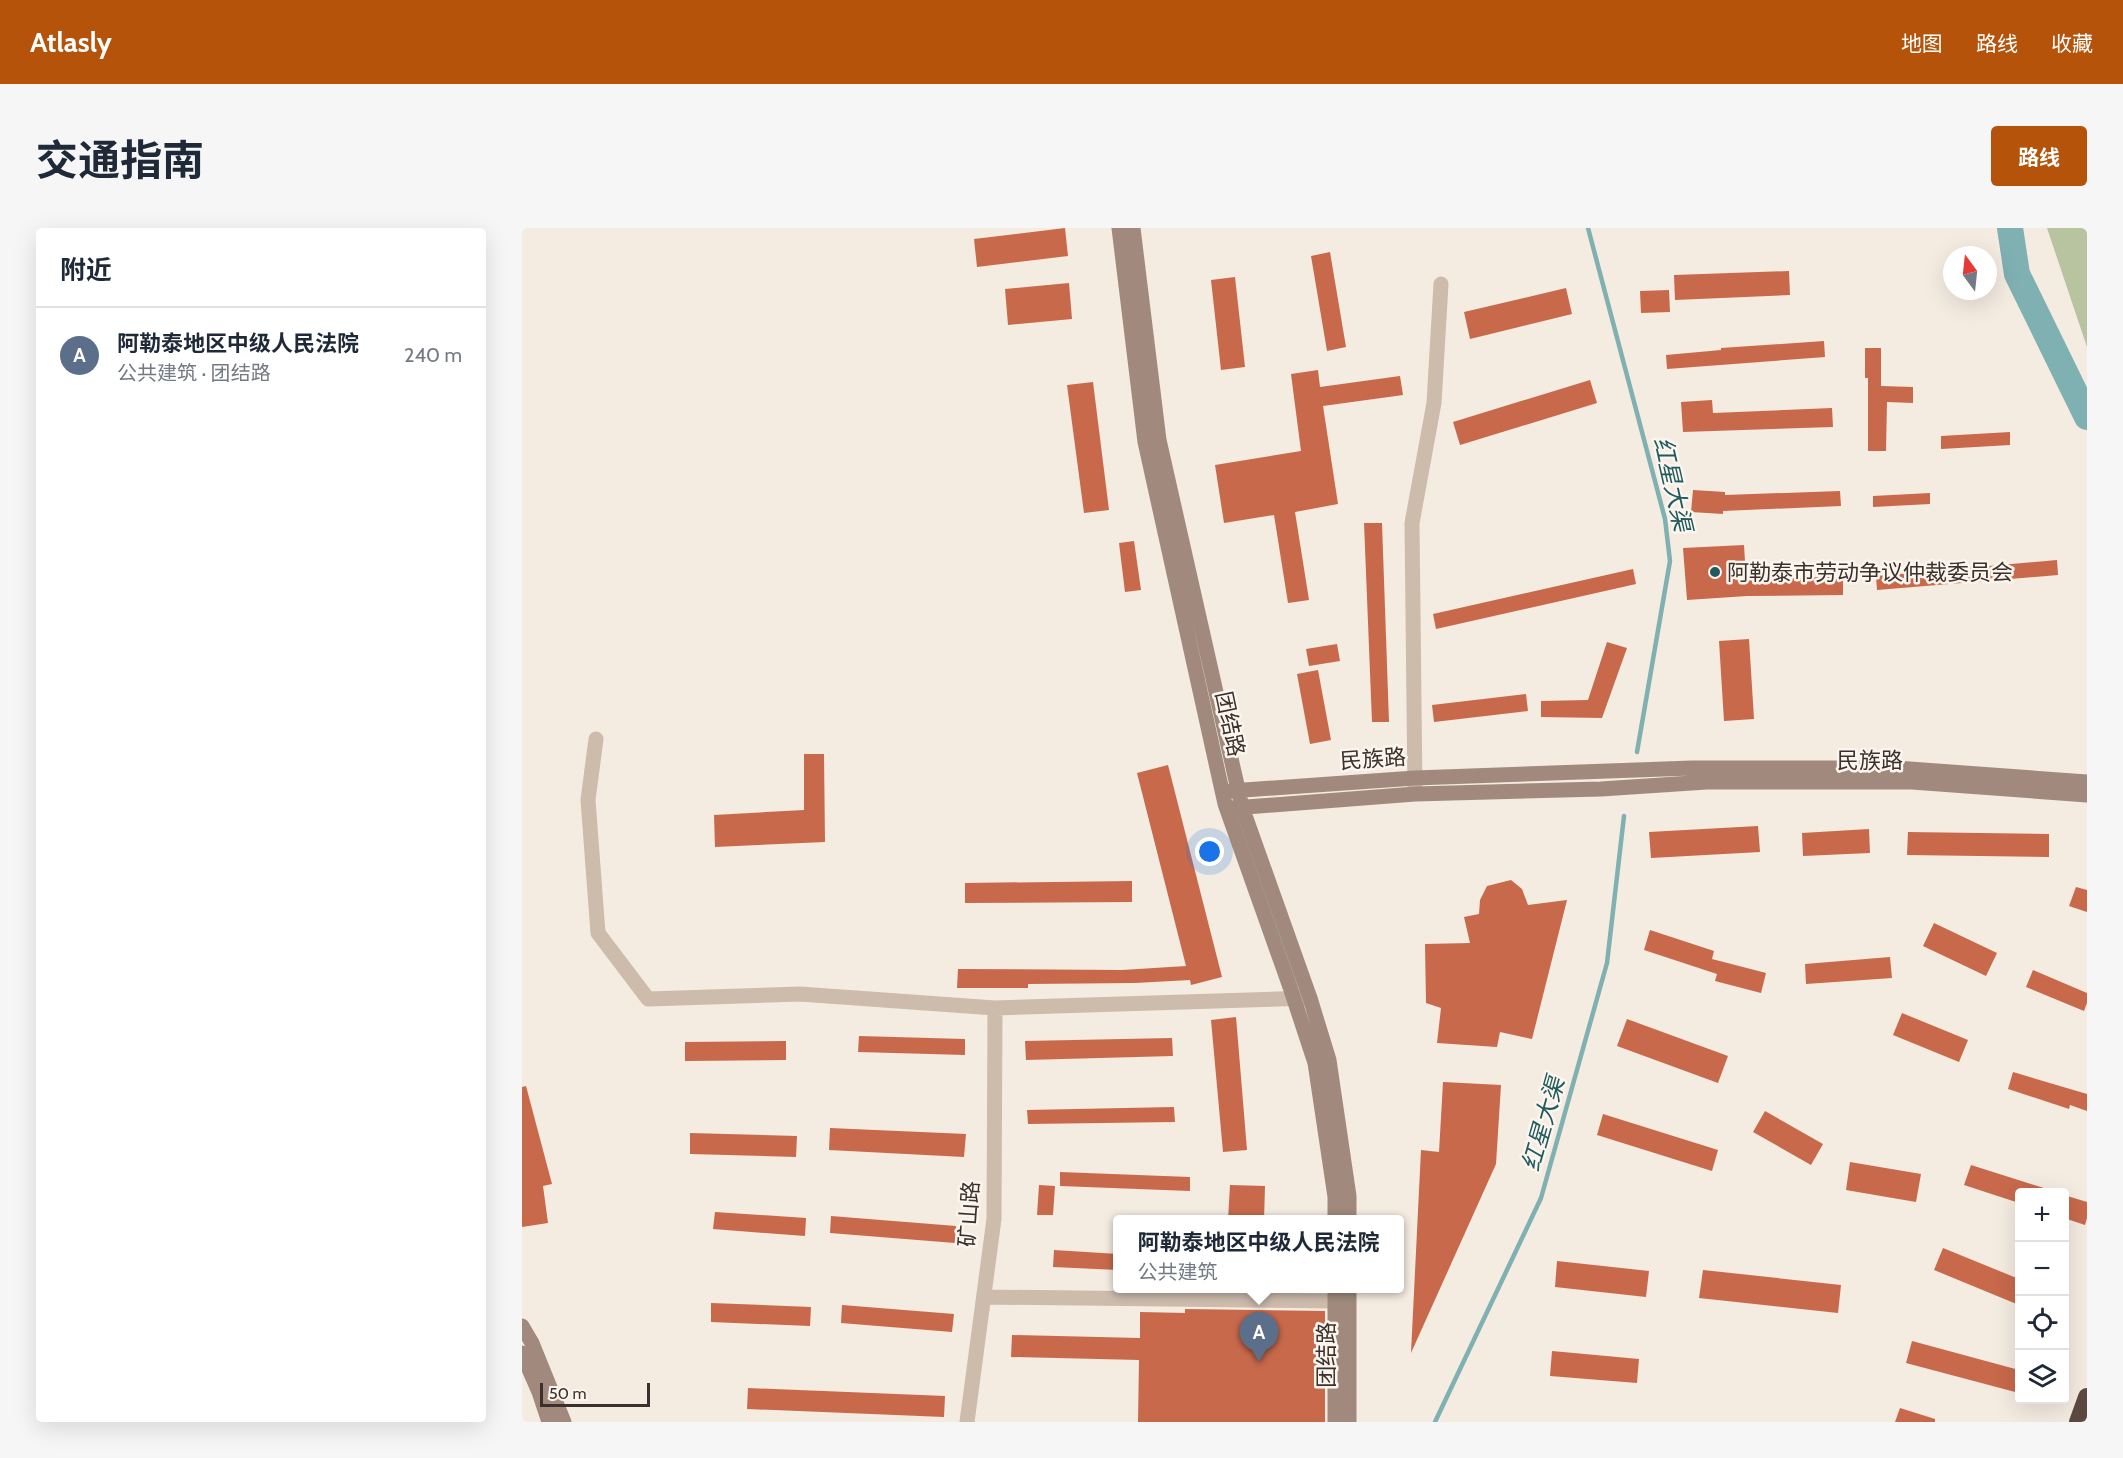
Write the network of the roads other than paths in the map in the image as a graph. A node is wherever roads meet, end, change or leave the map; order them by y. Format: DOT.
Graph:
graph roads {
  1 [pos="1119,228"];
  2 [pos="1133,228"];
  3 [pos="1441,284"];
  4 [pos="596,738"];
  5 [pos="1415,778"];
  6 [pos="2087,782"];
  7 [pos="1221,790"];
  8 [pos="1238,791"];
  9 [pos="1415,794"];
  10 [pos="2087,795"];
  11 [pos="1242,807"];
  12 [pos="1226,808"];
  13 [pos="1310,998"];
  14 [pos="1294,999"];
  15 [pos="995,1008"];
  16 [pos="1335,1215"];
  17 [pos="1349,1215"];
  18 [pos="1349,1293"];
  19 [pos="1335,1295"];
  20 [pos="984,1297"];
  21 [pos="522,1326"];
  22 [pos="522,1353"];
  23 [pos="2087,1397"];
  24 [pos="549,1422"];
  25 [pos="564,1422"];
  26 [pos="967,1422"];
  27 [pos="1335,1422"];
  28 [pos="1349,1422"];
  29 [pos="2078,1422"];
  1 -- 7 [label="main road, 团结路"];
  2 -- 8 [label="main road, 团结路"];
  3 -- 5 [label="street"];
  4 -- 15 [label="street"];
  5 -- 6 [label="main road, 民族路"];
  5 -- 8 [label="main road, 民族路"];
  5 -- 9 [label="street"];
  7 -- 8 [label="main road, 民族路"];
  7 -- 12 [label="main road, 团结路"];
  8 -- 11 [label="main road, 团结路"];
  9 -- 10 [label="main road, 民族路"];
  9 -- 11 [label="main road, 民族路"];
  11 -- 12 [label="main road, 民族路"];
  11 -- 13 [label="main road, 团结路"];
  12 -- 14 [label="main road, 团结路"];
  13 -- 14 [label="street"];
  13 -- 17 [label="main road, 团结路"];
  14 -- 15 [label="street"];
  14 -- 16 [label="main road, 团结路"];
  15 -- 20 [label="street, 矿山路"];
  18 -- 28 [label="main road, 团结路"];
  19 -- 20 [label="street"];
  19 -- 27 [label="main road, 团结路"];
  20 -- 26 [label="street, 矿山路"];
  21 -- 25 [label="main road"];
  22 -- 24 [label="main road"];
  23 -- 29 [label="highway"];
}
